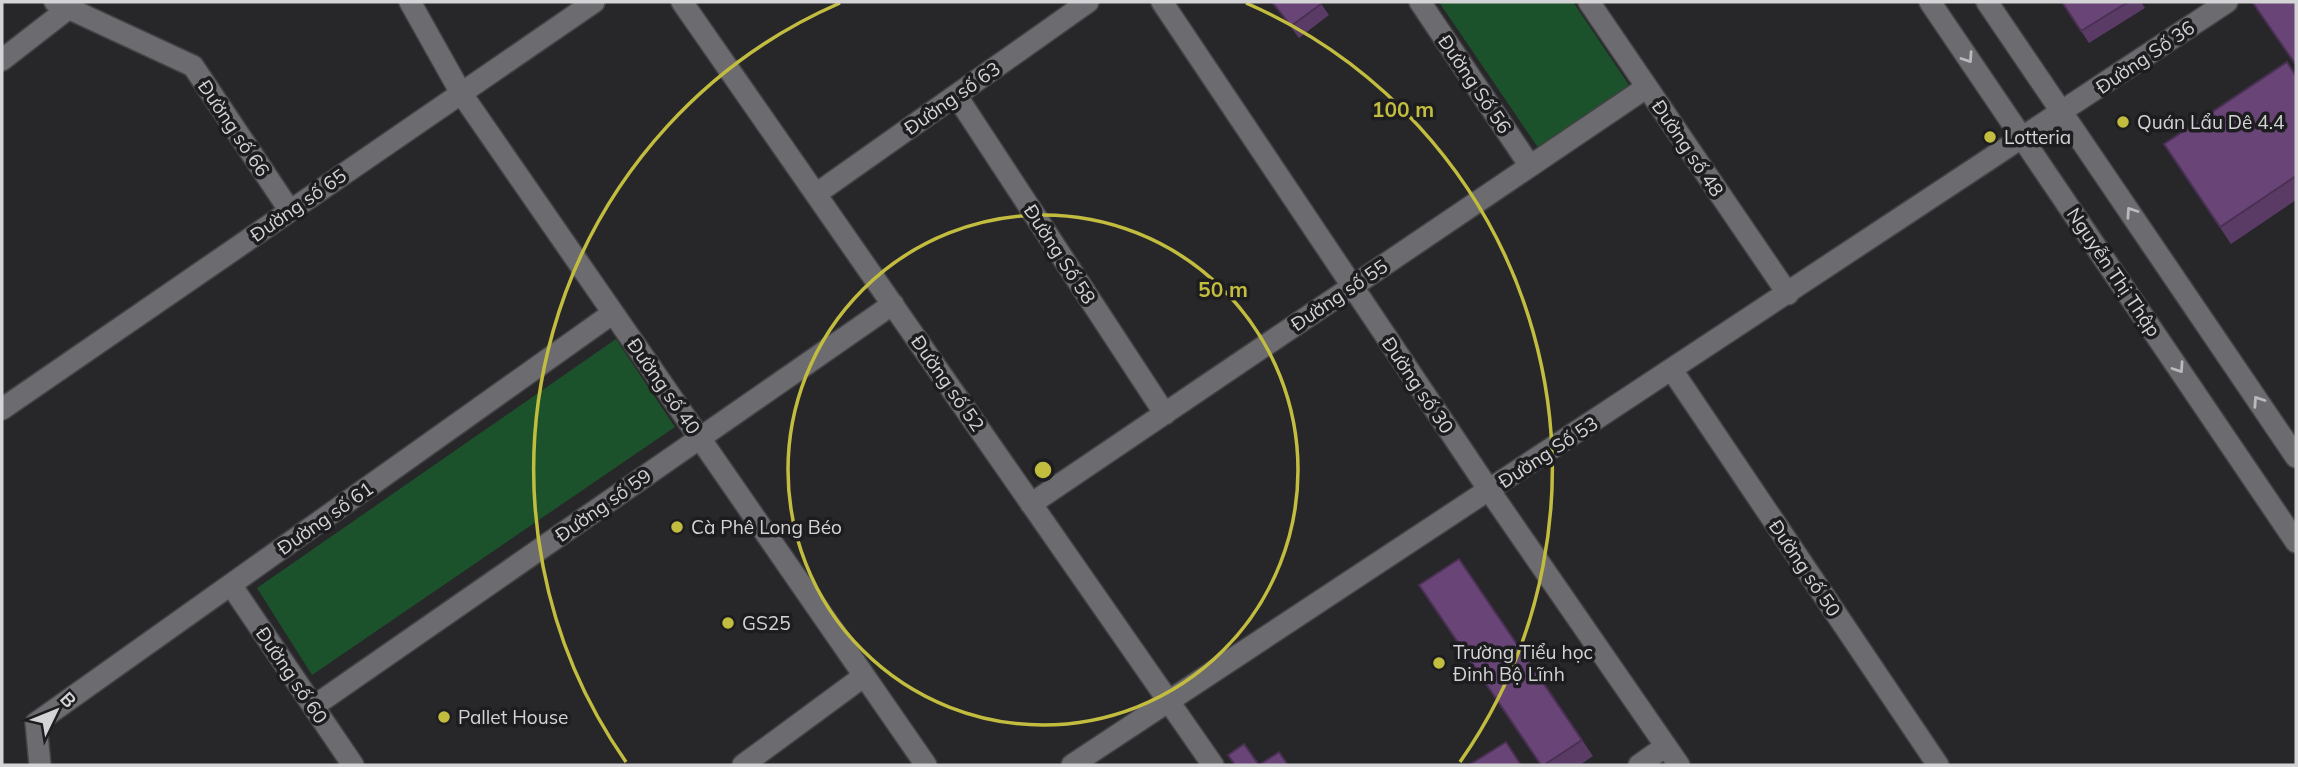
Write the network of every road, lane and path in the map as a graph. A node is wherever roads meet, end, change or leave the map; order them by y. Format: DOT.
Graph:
graph roads {
  1 [pos="410,2"];
  2 [pos="594,2"];
  3 [pos="682,2"];
  4 [pos="1087,2"];
  5 [pos="1162,2"];
  6 [pos="1420,2"];
  7 [pos="1589,2"];
  8 [pos="1930,2"];
  9 [pos="1987,2"];
  10 [pos="2227,2"];
  11 [pos="65,4"];
  12 [pos="2,60"];
  13 [pos="1647,87"];
  14 [pos="461,93"];
  15 [pos="956,95"];
  16 [pos="2063,111"];
  17 [pos="2024,138"];
  18 [pos="1530,166"];
  19 [pos="816,194"];
  20 [pos="290,211"];
  21 [pos="1351,287"];
  22 [pos="1788,294"];
  23 [pos="893,304"];
  24 [pos="613,313"];
  25 [pos="1672,370"];
  26 [pos="2,409"];
  27 [pos="1165,414"];
  28 [pos="700,438"];
  29 [pos="2296,457"];
  30 [pos="1489,490"];
  31 [pos="1031,503"];
  32 [pos="2296,542"];
  33 [pos="230,586"];
  34 [pos="864,676"];
  35 [pos="1169,701"];
  36 [pos="314,706"];
  37 [pos="1666,746"];
  38 [pos="40,765"];
  39 [pos="353,765"];
  40 [pos="743,765"];
  41 [pos="926,765"];
  42 [pos="1072,765"];
  43 [pos="1213,765"];
  44 [pos="1639,765"];
  45 [pos="1679,765"];
  46 [pos="1938,765"];
  1 -- 14 [label="street, Đường số 40"];
  2 -- 14 [label="street, Đường số 65"];
  3 -- 19 [label="street, Đường số 52"];
  4 -- 15 [label="street, Đường số 63"];
  5 -- 21 [label="street, Đường số 30"];
  6 -- 18 [label="street, Đường Số 56"];
  7 -- 13 [label="street, Đường số 48"];
  8 -- 17 [label="street, Nguyễn Thị Thập, one-way"];
  9 -- 16 [label="street"];
  10 -- 16 [label="street, Đường Số 36"];
  11 -- 12 [label="street"];
  11 -- 20 [label="street, Đường số 66"];
  13 -- 18 [label="street, Đường số 55"];
  13 -- 22 [label="street, Đường số 48"];
  14 -- 20 [label="street, Đường số 65"];
  14 -- 24 [label="street, Đường số 40"];
  15 -- 19 [label="street, Đường số 63"];
  15 -- 27 [label="street, Đường Số 58"];
  16 -- 17 [label="street, Đường Số 36"];
  29 -- 16 [label="street, one-way"];
  17 -- 22 [label="street, Đường Số 53"];
  17 -- 32 [label="street, Nguyễn Thị Thập, one-way"];
  18 -- 21 [label="street, Đường số 55"];
  19 -- 23 [label="street, Đường số 52"];
  20 -- 26 [label="street, Đường số 65"];
  21 -- 27 [label="street, Đường số 55"];
  21 -- 30 [label="street, Đường số 30"];
  22 -- 25 [label="street, Đường Số 53"];
  23 -- 28 [label="street, Đường số 59"];
  23 -- 31 [label="street, Đường số 52"];
  24 -- 28 [label="street, Đường số 40"];
  24 -- 33 [label="street, Đường số 61"];
  25 -- 30 [label="street, Đường Số 53"];
  25 -- 46 [label="street, Đường số 50"];
  27 -- 31 [label="street, Đường số 55"];
  28 -- 34 [label="street, Đường số 40"];
  28 -- 36 [label="street, Đường số 59"];
  30 -- 35 [label="street, Đường Số 53"];
  30 -- 37 [label="street, Đường số 30"];
  31 -- 35 [label="street, Đường số 52"];
  33 -- 36 [label="street, Đường số 60"];
  33 -- 38 [label="street, Đường số 61"];
  34 -- 40 [label="street"];
  34 -- 41 [label="street, Đường số 40"];
  35 -- 42 [label="street, Đường Số 53"];
  35 -- 43 [label="street, Đường số 52"];
  36 -- 39 [label="street, Đường số 60"];
  37 -- 44 [label="street"];
  37 -- 45 [label="street, Đường số 30"];
}
